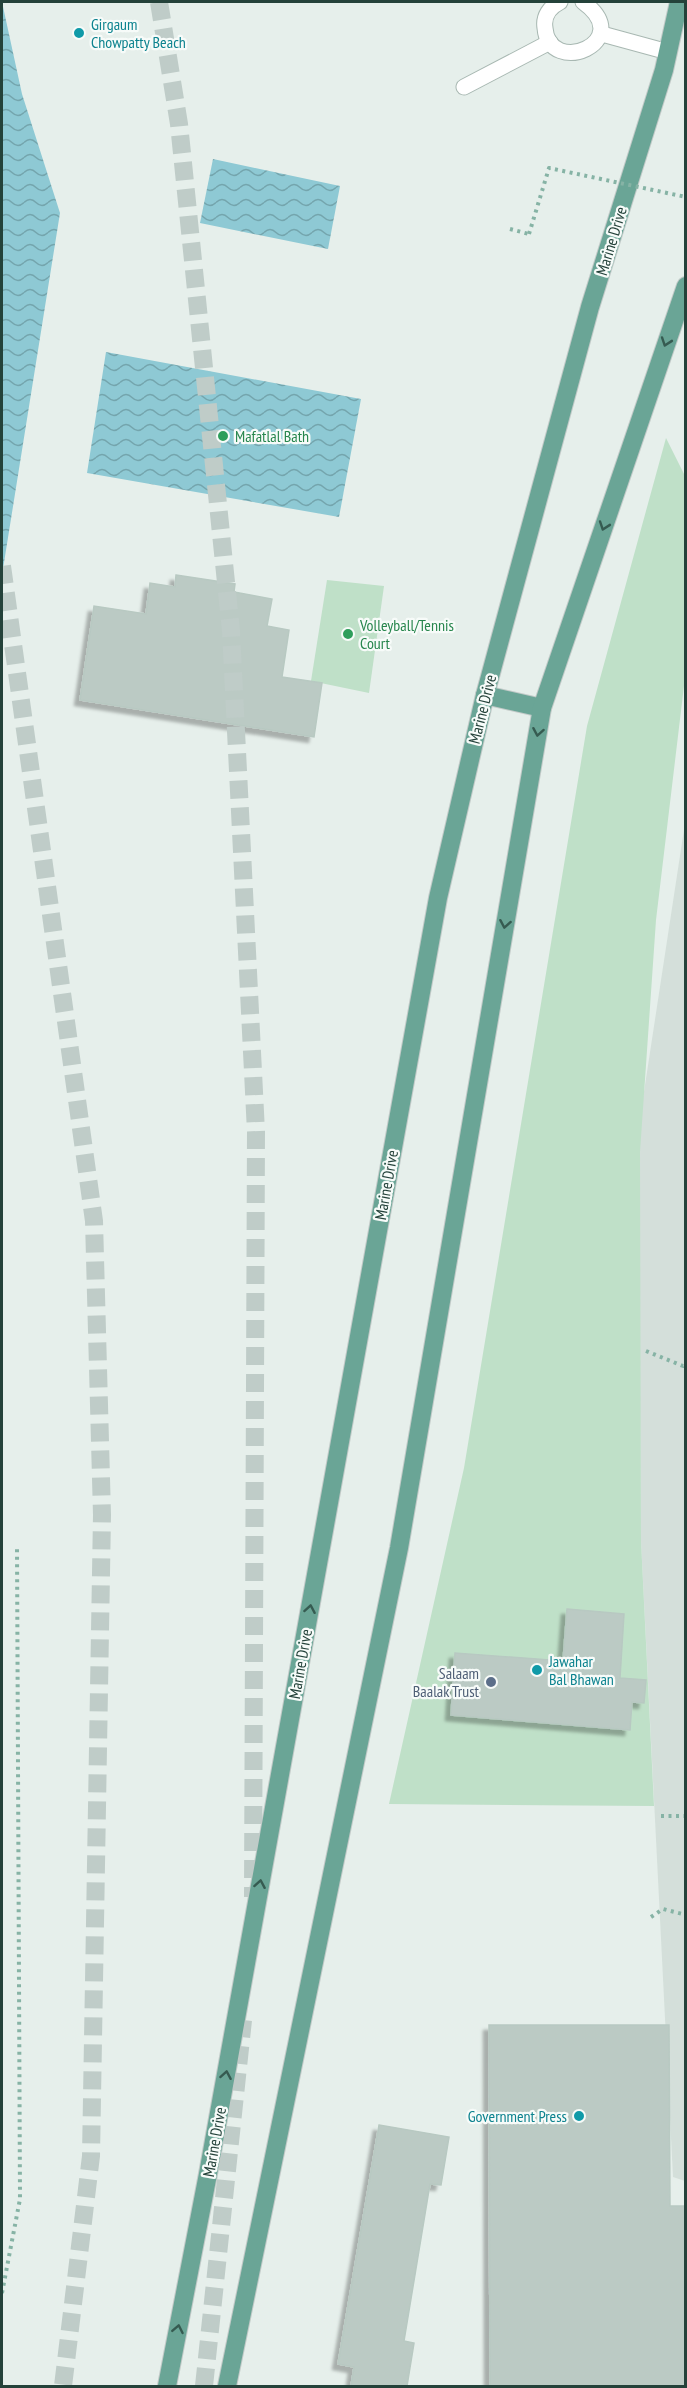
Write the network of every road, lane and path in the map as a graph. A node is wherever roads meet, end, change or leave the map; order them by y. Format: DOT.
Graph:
graph roads {
  1 [pos="556,2"];
  2 [pos="584,2"];
  3 [pos="679,2"];
  4 [pos="602,34"];
  5 [pos="550,42"];
  6 [pos="668,52"];
  7 [pos="464,87"];
  8 [pos="686,197"];
  9 [pos="510,229"];
  10 [pos="686,286"];
  11 [pos="485,695"];
  12 [pos="542,708"];
  13 [pos="646,1351"];
  14 [pos="686,1365"];
  15 [pos="17,1547"];
  16 [pos="686,1815"];
  17 [pos="661,1816"];
  18 [pos="686,1915"];
  19 [pos="651,1917"];
  20 [pos="2,2293"];
  21 [pos="167,2386"];
  22 [pos="227,2386"];
  1 -- 5 [label="lane"];
  2 -- 4 [label="lane"];
  3 -- 6 [label="main road, Marine Drive"];
  4 -- 5 [label="lane"];
  4 -- 6 [label="lane"];
  5 -- 7 [label="lane"];
  6 -- 11 [label="main road, Marine Drive"];
  8 -- 9 [label="path, bridge"];
  10 -- 12 [label="main road, one-way"];
  11 -- 12 [label="main road"];
  21 -- 11 [label="main road, Marine Drive, one-way"];
  12 -- 22 [label="main road, one-way"];
  13 -- 14 [label="path"];
  15 -- 20 [label="path"];
  16 -- 17 [label="path"];
  18 -- 19 [label="path"];
}
